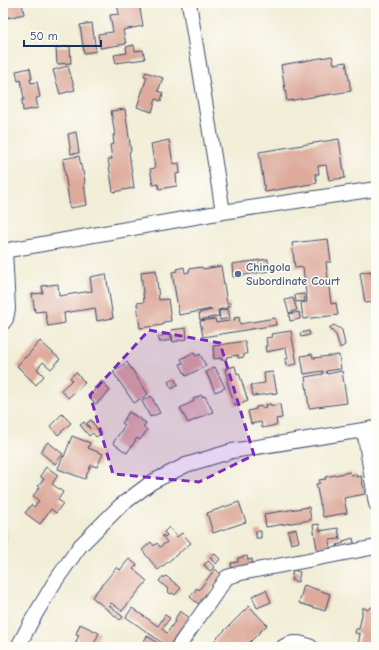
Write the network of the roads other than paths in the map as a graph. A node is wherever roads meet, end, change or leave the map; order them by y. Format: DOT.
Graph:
graph roads {
  1 [pos="189,3"];
  2 [pos="376,189"];
  3 [pos="224,212"];
  4 [pos="4,251"];
  5 [pos="3,323"];
  6 [pos="370,428"];
  7 [pos="376,504"];
  8 [pos="376,547"];
  9 [pos="18,647"];
  10 [pos="178,647"];
  11 [pos="283,647"];
  12 [pos="311,647"];
  1 -- 3 [label="street"];
  2 -- 3 [label="street"];
  3 -- 4 [label="street"];
  4 -- 5 [label="street"];
  6 -- 7 [label="street"];
  6 -- 9 [label="street"];
  8 -- 10 [label="street"];
  11 -- 12 [label="street"];
}
